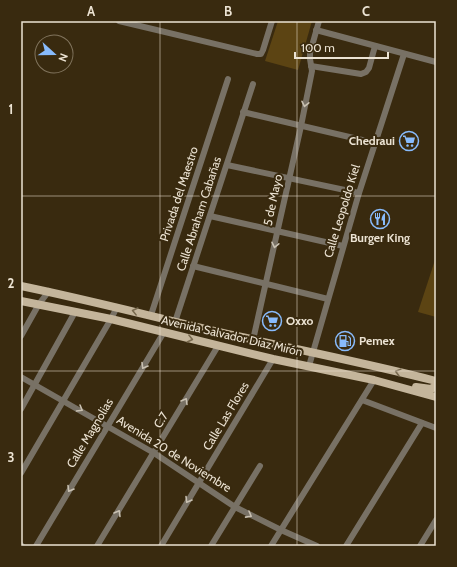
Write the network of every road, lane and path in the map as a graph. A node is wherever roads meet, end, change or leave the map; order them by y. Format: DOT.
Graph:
graph roads {
  1 [pos="118,21"];
  2 [pos="272,21"];
  3 [pos="319,21"];
  4 [pos="316,30"];
  5 [pos="375,46"];
  6 [pos="404,54"];
  7 [pos="436,62"];
  8 [pos="311,66"];
  9 [pos="228,79"];
  10 [pos="253,84"];
  11 [pos="244,112"];
  12 [pos="301,126"];
  13 [pos="375,143"];
  14 [pos="227,165"];
  15 [pos="289,178"];
  16 [pos="359,193"];
  17 [pos="210,216"];
  18 [pos="277,231"];
  19 [pos="343,246"];
  20 [pos="193,266"];
  21 [pos="266,283"];
  22 [pos="21,286"];
  23 [pos="49,292"];
  24 [pos="328,299"];
  25 [pos="21,301"];
  26 [pos="39,304"];
  27 [pos="117,307"];
  28 [pos="75,312"];
  29 [pos="151,315"];
  30 [pos="111,319"];
  31 [pos="175,322"];
  32 [pos="164,332"];
  33 [pos="21,336"];
  34 [pos="253,340"];
  35 [pos="218,346"];
  36 [pos="312,353"];
  37 [pos="273,358"];
  38 [pos="309,366"];
  39 [pos="21,377"];
  40 [pos="374,380"];
  41 [pos="436,381"];
  42 [pos="35,384"];
  43 [pos="436,386"];
  44 [pos="410,390"];
  45 [pos="436,397"];
  46 [pos="64,400"];
  47 [pos="362,400"];
  48 [pos="21,409"];
  49 [pos="422,423"];
  50 [pos="108,425"];
  51 [pos="436,428"];
  52 [pos="154,453"];
  53 [pos="260,466"];
  54 [pos="21,473"];
  55 [pos="199,482"];
  56 [pos="235,506"];
  57 [pos="436,520"];
  58 [pos="281,530"];
  59 [pos="36,546"];
  60 [pos="98,546"];
  61 [pos="161,546"];
  62 [pos="211,546"];
  63 [pos="271,546"];
  64 [pos="317,546"];
  65 [pos="346,546"];
  66 [pos="420,546"];
  1 -- 2 [label="street"];
  3 -- 4 [label="street, 5 de Mayo"];
  4 -- 5 [label="street"];
  4 -- 8 [label="street, 5 de Mayo"];
  5 -- 6 [label="street"];
  5 -- 8 [label="street"];
  6 -- 7 [label="street"];
  6 -- 13 [label="street, Calle Leopoldo Kiel"];
  8 -- 12 [label="street, 5 de Mayo, one-way"];
  9 -- 29 [label="street, Privada del Maestro"];
  10 -- 11 [label="street, Calle Abraham Cabañas"];
  11 -- 12 [label="street"];
  11 -- 14 [label="street, Calle Abraham Cabañas"];
  12 -- 13 [label="street"];
  12 -- 15 [label="street, 5 de Mayo"];
  13 -- 16 [label="street, Calle Leopoldo Kiel"];
  14 -- 15 [label="street"];
  14 -- 17 [label="street, Calle Abraham Cabañas"];
  15 -- 16 [label="street"];
  15 -- 18 [label="street, 5 de Mayo"];
  16 -- 19 [label="street, Calle Leopoldo Kiel"];
  17 -- 18 [label="street"];
  17 -- 20 [label="street, Calle Abraham Cabañas"];
  18 -- 19 [label="street"];
  18 -- 21 [label="street, 5 de Mayo, one-way"];
  19 -- 24 [label="street, Calle Leopoldo Kiel"];
  20 -- 21 [label="street"];
  20 -- 31 [label="street, Calle Abraham Cabañas"];
  21 -- 24 [label="street"];
  21 -- 34 [label="street, 5 de Mayo"];
  22 -- 23 [label="main road, Avenida Salvador Díaz Mirón"];
  23 -- 26 [label="street"];
  23 -- 27 [label="main road, Avenida Salvador Díaz Mirón"];
  24 -- 36 [label="street, Calle Leopoldo Kiel"];
  25 -- 26 [label="main road, Avenida Salvador Díaz Mirón"];
  26 -- 28 [label="main road, Avenida Salvador Díaz Mirón"];
  26 -- 33 [label="street"];
  29 -- 27 [label="main road, Avenida Salvador Díaz Mirón, one-way"];
  27 -- 30 [label="street"];
  28 -- 30 [label="main road, Avenida Salvador Díaz Mirón"];
  28 -- 42 [label="street"];
  29 -- 31 [label="main road, Avenida Salvador Díaz Mirón"];
  30 -- 32 [label="main road, Avenida Salvador Díaz Mirón"];
  30 -- 46 [label="street"];
  31 -- 34 [label="main road, Avenida Salvador Díaz Mirón"];
  32 -- 35 [label="main road, Avenida Salvador Díaz Mirón, one-way"];
  32 -- 50 [label="street, Calle Magnolias, one-way"];
  34 -- 36 [label="main road, Avenida Salvador Díaz Mirón"];
  35 -- 37 [label="main road, Avenida Salvador Díaz Mirón"];
  52 -- 35 [label="street, C.7, one-way"];
  36 -- 38 [label="street, Calle Leopoldo Kiel"];
  41 -- 36 [label="main road, Avenida Salvador Díaz Mirón, one-way"];
  37 -- 38 [label="main road, Avenida Salvador Díaz Mirón"];
  37 -- 55 [label="street, Calle Las Flores"];
  38 -- 40 [label="main road, Avenida Salvador Díaz Mirón"];
  39 -- 42 [label="street, Avenida 20 de Noviembre"];
  40 -- 44 [label="main road, Avenida Salvador Díaz Mirón"];
  40 -- 47 [label="street"];
  42 -- 46 [label="street, Avenida 20 de Noviembre"];
  42 -- 48 [label="street"];
  43 -- 44 [label="main road"];
  44 -- 45 [label="main road, Avenida Salvador Díaz Mirón"];
  46 -- 50 [label="street, Avenida 20 de Noviembre, one-way"];
  46 -- 54 [label="street"];
  47 -- 49 [label="street"];
  47 -- 58 [label="street"];
  49 -- 51 [label="street"];
  49 -- 65 [label="street"];
  50 -- 52 [label="street, Avenida 20 de Noviembre"];
  50 -- 59 [label="street, Calle Magnolias, one-way"];
  52 -- 55 [label="street, Avenida 20 de Noviembre"];
  60 -- 52 [label="street, C.7, one-way"];
  53 -- 56 [label="street"];
  55 -- 56 [label="street, Avenida 20 de Noviembre"];
  55 -- 61 [label="street, Calle Las Flores, one-way"];
  56 -- 58 [label="street, Avenida 20 de Noviembre, one-way"];
  56 -- 62 [label="street"];
  57 -- 66 [label="street"];
  58 -- 63 [label="street"];
  58 -- 64 [label="street, Avenida 20 de Noviembre"];
}
